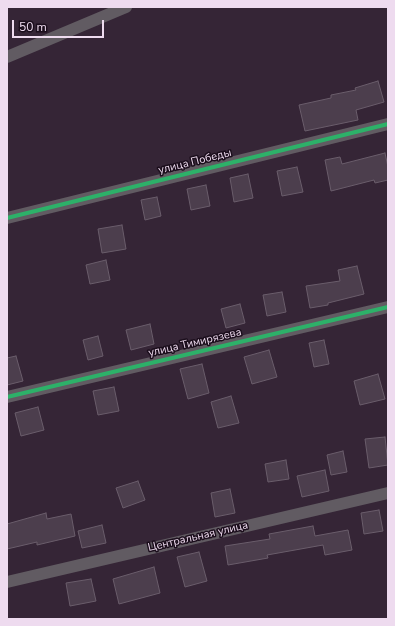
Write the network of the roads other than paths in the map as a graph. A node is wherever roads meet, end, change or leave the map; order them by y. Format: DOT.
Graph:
graph roads {
  1 [pos="126,7"];
  2 [pos="7,57"];
  3 [pos="388,124"];
  4 [pos="7,218"];
  5 [pos="388,307"];
  6 [pos="7,397"];
  7 [pos="388,493"];
  8 [pos="7,582"];
  1 -- 2 [label="street"];
  3 -- 4 [label="street, улица Победы"];
  5 -- 6 [label="street, улица Тимирязева"];
  7 -- 8 [label="street, Центральная улица"];
}
